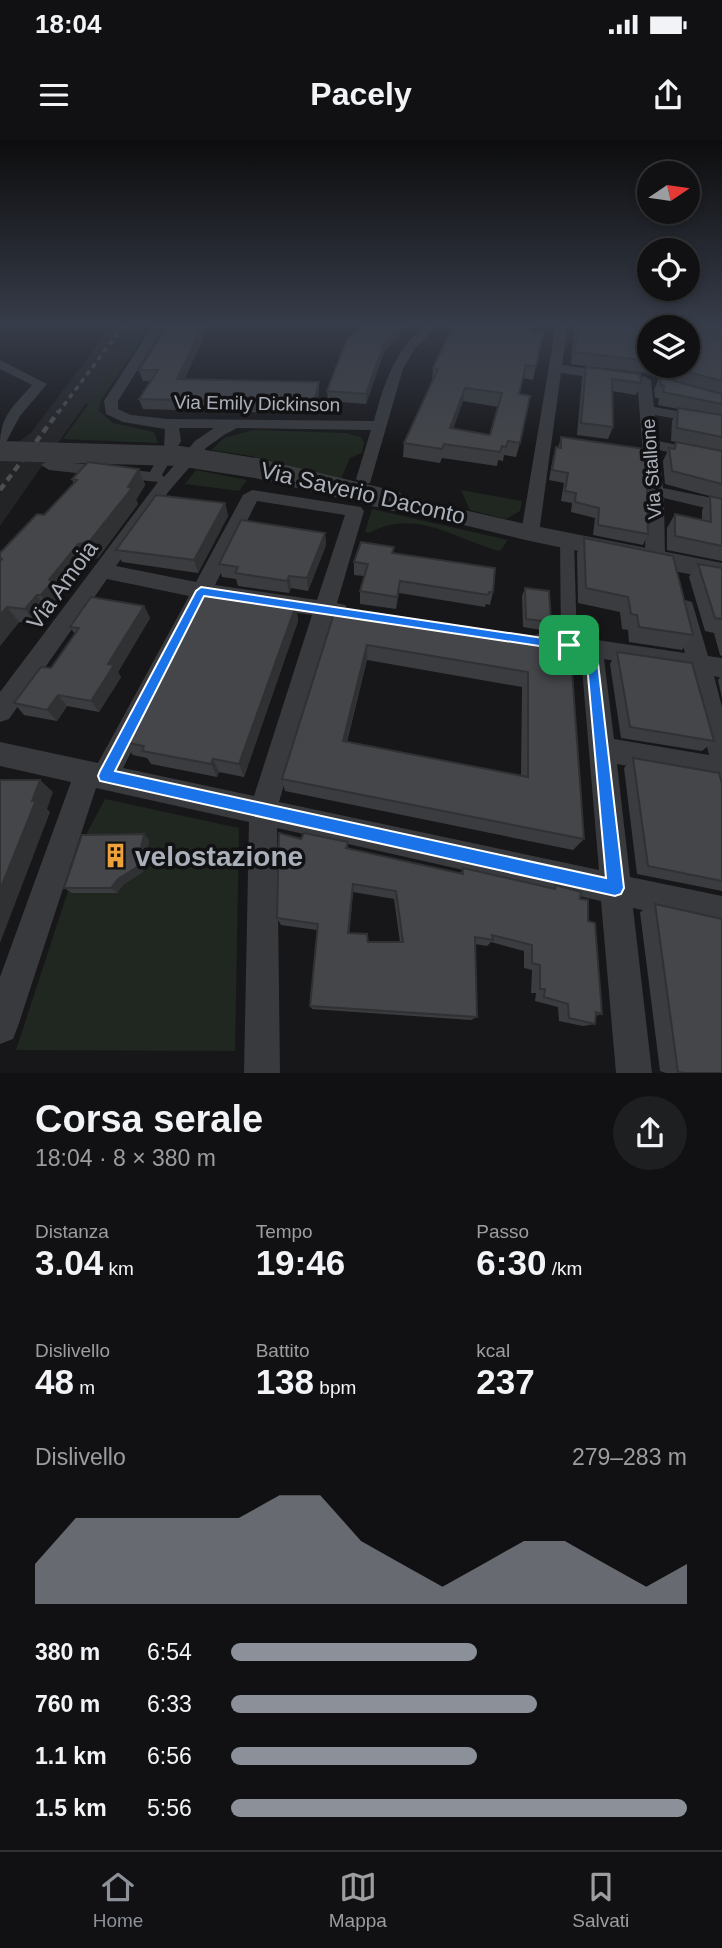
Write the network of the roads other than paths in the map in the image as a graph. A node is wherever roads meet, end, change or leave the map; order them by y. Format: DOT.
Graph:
graph roads {
  1 [pos="7,368"];
  2 [pos="133,368"];
  3 [pos="398,368"];
  4 [pos="555,368"];
  5 [pos="644,380"];
  6 [pos="662,384"];
  7 [pos="648,410"];
  8 [pos="168,423"];
  9 [pos="722,423"];
  10 [pos="247,424"];
  11 [pos="380,426"];
  12 [pos="0,441"];
  13 [pos="646,449"];
  14 [pos="0,451"];
  15 [pos="722,459"];
  16 [pos="49,465"];
  17 [pos="364,479"];
  18 [pos="160,483"];
  19 [pos="655,491"];
  20 [pos="722,506"];
  21 [pos="530,533"];
  22 [pos="568,540"];
  23 [pos="664,560"];
  24 [pos="103,570"];
  25 [pos="722,572"];
  26 [pos="201,591"];
  27 [pos="325,609"];
  28 [pos="365,615"];
  29 [pos="529,639"];
  30 [pos="581,647"];
  31 [pos="699,665"];
  32 [pos="722,668"];
  33 [pos="0,711"];
  34 [pos="601,749"];
  35 [pos="0,754"];
  36 [pos="722,756"];
  37 [pos="722,770"];
  38 [pos="97,774"];
  39 [pos="263,810"];
  40 [pos="615,888"];
  41 [pos="722,912"];
  42 [pos="0,1026"];
  43 [pos="262,1073"];
  44 [pos="634,1073"];
  1 -- 12 [label="street"];
  2 -- 8 [label="street, Via Emily Dickinson"];
  3 -- 11 [label="street"];
  4 -- 5 [label="street"];
  4 -- 21 [label="street"];
  5 -- 6 [label="street"];
  5 -- 7 [label="street, Via Stallone"];
  7 -- 9 [label="street"];
  7 -- 13 [label="street, Via Stallone"];
  8 -- 10 [label="street, Via Emily Dickinson"];
  8 -- 18 [label="street"];
  10 -- 11 [label="street, Via Emily Dickinson"];
  10 -- 18 [label="street"];
  11 -- 17 [label="street"];
  13 -- 15 [label="street"];
  13 -- 19 [label="street, Via Stallone"];
  14 -- 21 [label="street, Via Saverio Daconto, bridge"];
  16 -- 18 [label="street"];
  18 -- 24 [label="street, Via Amoia"];
  19 -- 20 [label="street"];
  19 -- 23 [label="street, Via Stallone"];
  21 -- 22 [label="street, Via Saverio Daconto"];
  22 -- 23 [label="street, Via Saverio Daconto"];
  22 -- 30 [label="street"];
  23 -- 25 [label="street, Via Saverio Daconto"];
  23 -- 31 [label="street, Via Stallone"];
  24 -- 26 [label="street"];
  24 -- 33 [label="street, Via Amoia"];
  26 -- 27 [label="street"];
  26 -- 27 [label="street"];
  26 -- 38 [label="street"];
  27 -- 28 [label="street"];
  27 -- 39 [label="street"];
  29 -- 30 [label="street"];
  30 -- 31 [label="street"];
  30 -- 34 [label="street"];
  31 -- 32 [label="street"];
  31 -- 36 [label="street, Via Stallone"];
  34 -- 37 [label="street"];
  34 -- 40 [label="street"];
  35 -- 38 [label="street"];
  38 -- 39 [label="street"];
  38 -- 42 [label="street"];
  39 -- 40 [label="street"];
  39 -- 43 [label="street"];
  40 -- 41 [label="street"];
  40 -- 44 [label="street"];
}
